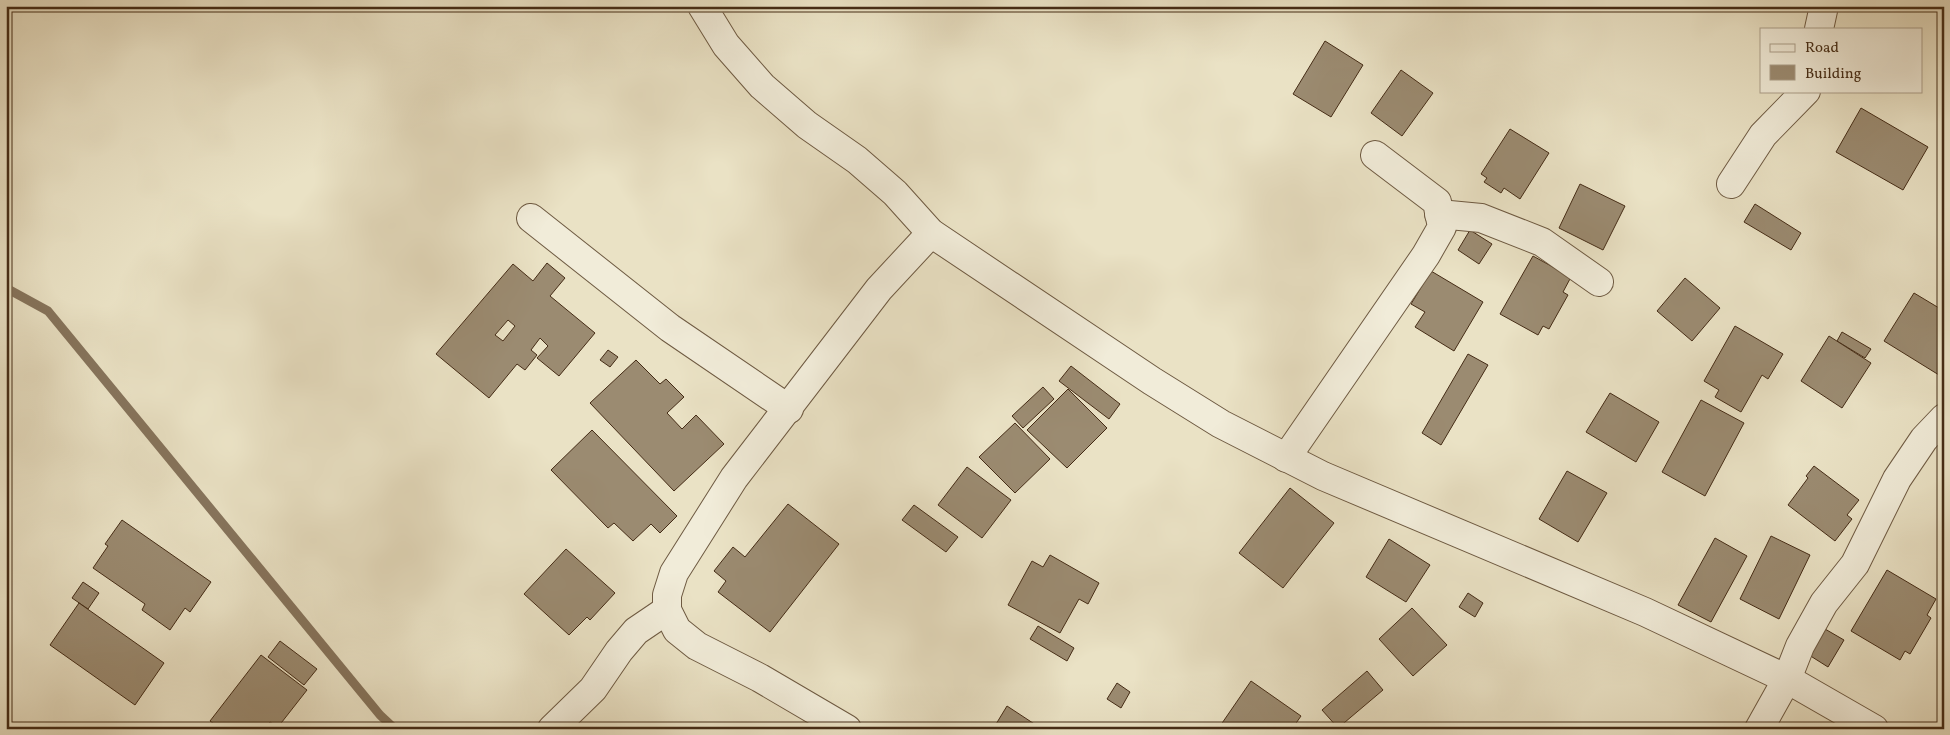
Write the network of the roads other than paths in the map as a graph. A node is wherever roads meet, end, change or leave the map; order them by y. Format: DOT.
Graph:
graph roads {
  1 [pos="702,6"];
  2 [pos="1824,6"];
  3 [pos="1819,28"];
  4 [pos="1805,92"];
  5 [pos="1375,155"];
  6 [pos="1731,184"];
  7 [pos="1439,214"];
  8 [pos="531,218"];
  9 [pos="930,233"];
  10 [pos="1599,282"];
  11 [pos="788,409"];
  12 [pos="1944,418"];
  13 [pos="1286,458"];
  14 [pos="668,610"];
  15 [pos="1787,679"];
  16 [pos="552,729"];
  17 [pos="847,729"];
  18 [pos="1759,729"];
  19 [pos="1874,729"];
  1 -- 9 [label="street"];
  2 -- 3 [label="street"];
  4 -- 6 [label="street"];
  5 -- 7 [label="street"];
  7 -- 10 [label="street"];
  7 -- 13 [label="street"];
  8 -- 11 [label="street"];
  9 -- 11 [label="street"];
  9 -- 13 [label="street"];
  11 -- 14 [label="street"];
  12 -- 15 [label="street"];
  13 -- 15 [label="street"];
  14 -- 16 [label="street"];
  14 -- 17 [label="street"];
  15 -- 18 [label="street"];
  15 -- 19 [label="street"];
}
